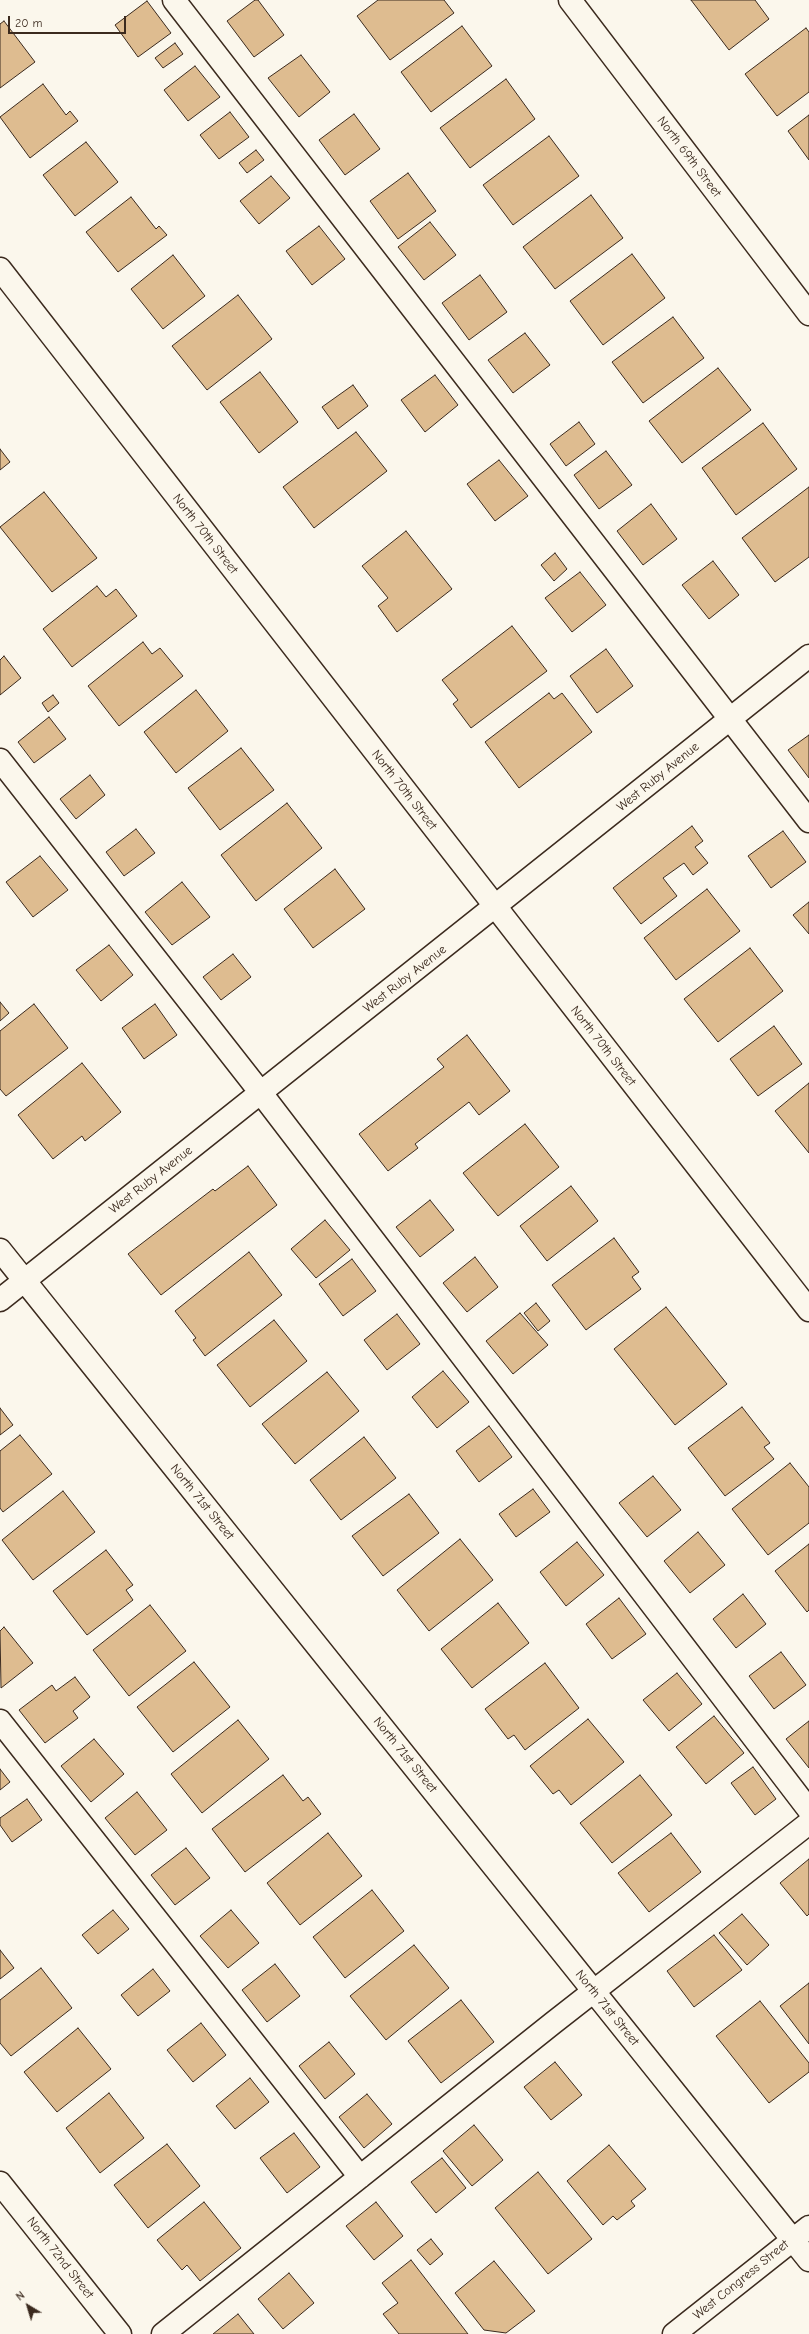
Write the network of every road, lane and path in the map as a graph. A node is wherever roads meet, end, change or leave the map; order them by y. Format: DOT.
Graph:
graph roads {
  1 [pos="174,0"];
  2 [pos="570,0"];
  3 [pos="0,270"];
  4 [pos="809,314"];
  5 [pos="809,656"];
  6 [pos="731,719"];
  7 [pos="0,760"];
  8 [pos="809,822"];
  9 [pos="495,908"];
  10 [pos="261,1093"];
  11 [pos="0,1250"];
  12 [pos="24,1280"];
  13 [pos="0,1300"];
  14 [pos="809,1310"];
  15 [pos="0,1721"];
  16 [pos="809,1810"];
  17 [pos="809,1823"];
  18 [pos="594,1991"];
  19 [pos="360,2177"];
  20 [pos="0,2183"];
  21 [pos="801,2233"];
  22 [pos="809,2260"];
  23 [pos="120,2334"];
  24 [pos="163,2334"];
  25 [pos="674,2334"];
  1 -- 6 [label="street"];
  2 -- 4 [label="street, North 69th Street"];
  3 -- 9 [label="street, North 70th Street"];
  5 -- 6 [label="street, West Ruby Avenue"];
  6 -- 8 [label="street"];
  6 -- 9 [label="street, West Ruby Avenue"];
  7 -- 10 [label="street"];
  9 -- 10 [label="street, West Ruby Avenue"];
  9 -- 14 [label="street, North 70th Street"];
  10 -- 12 [label="street, West Ruby Avenue"];
  10 -- 16 [label="street"];
  11 -- 12 [label="street, North 71st Street"];
  12 -- 13 [label="street, West Ruby Avenue"];
  12 -- 18 [label="street, North 71st Street"];
  15 -- 19 [label="street"];
  17 -- 18 [label="street"];
  18 -- 19 [label="street"];
  18 -- 21 [label="street, North 71st Street"];
  19 -- 24 [label="street"];
  20 -- 23 [label="street, North 72nd Street"];
  21 -- 22 [label="street, North 71st Street"];
  21 -- 25 [label="street, West Congress Street"];
}
